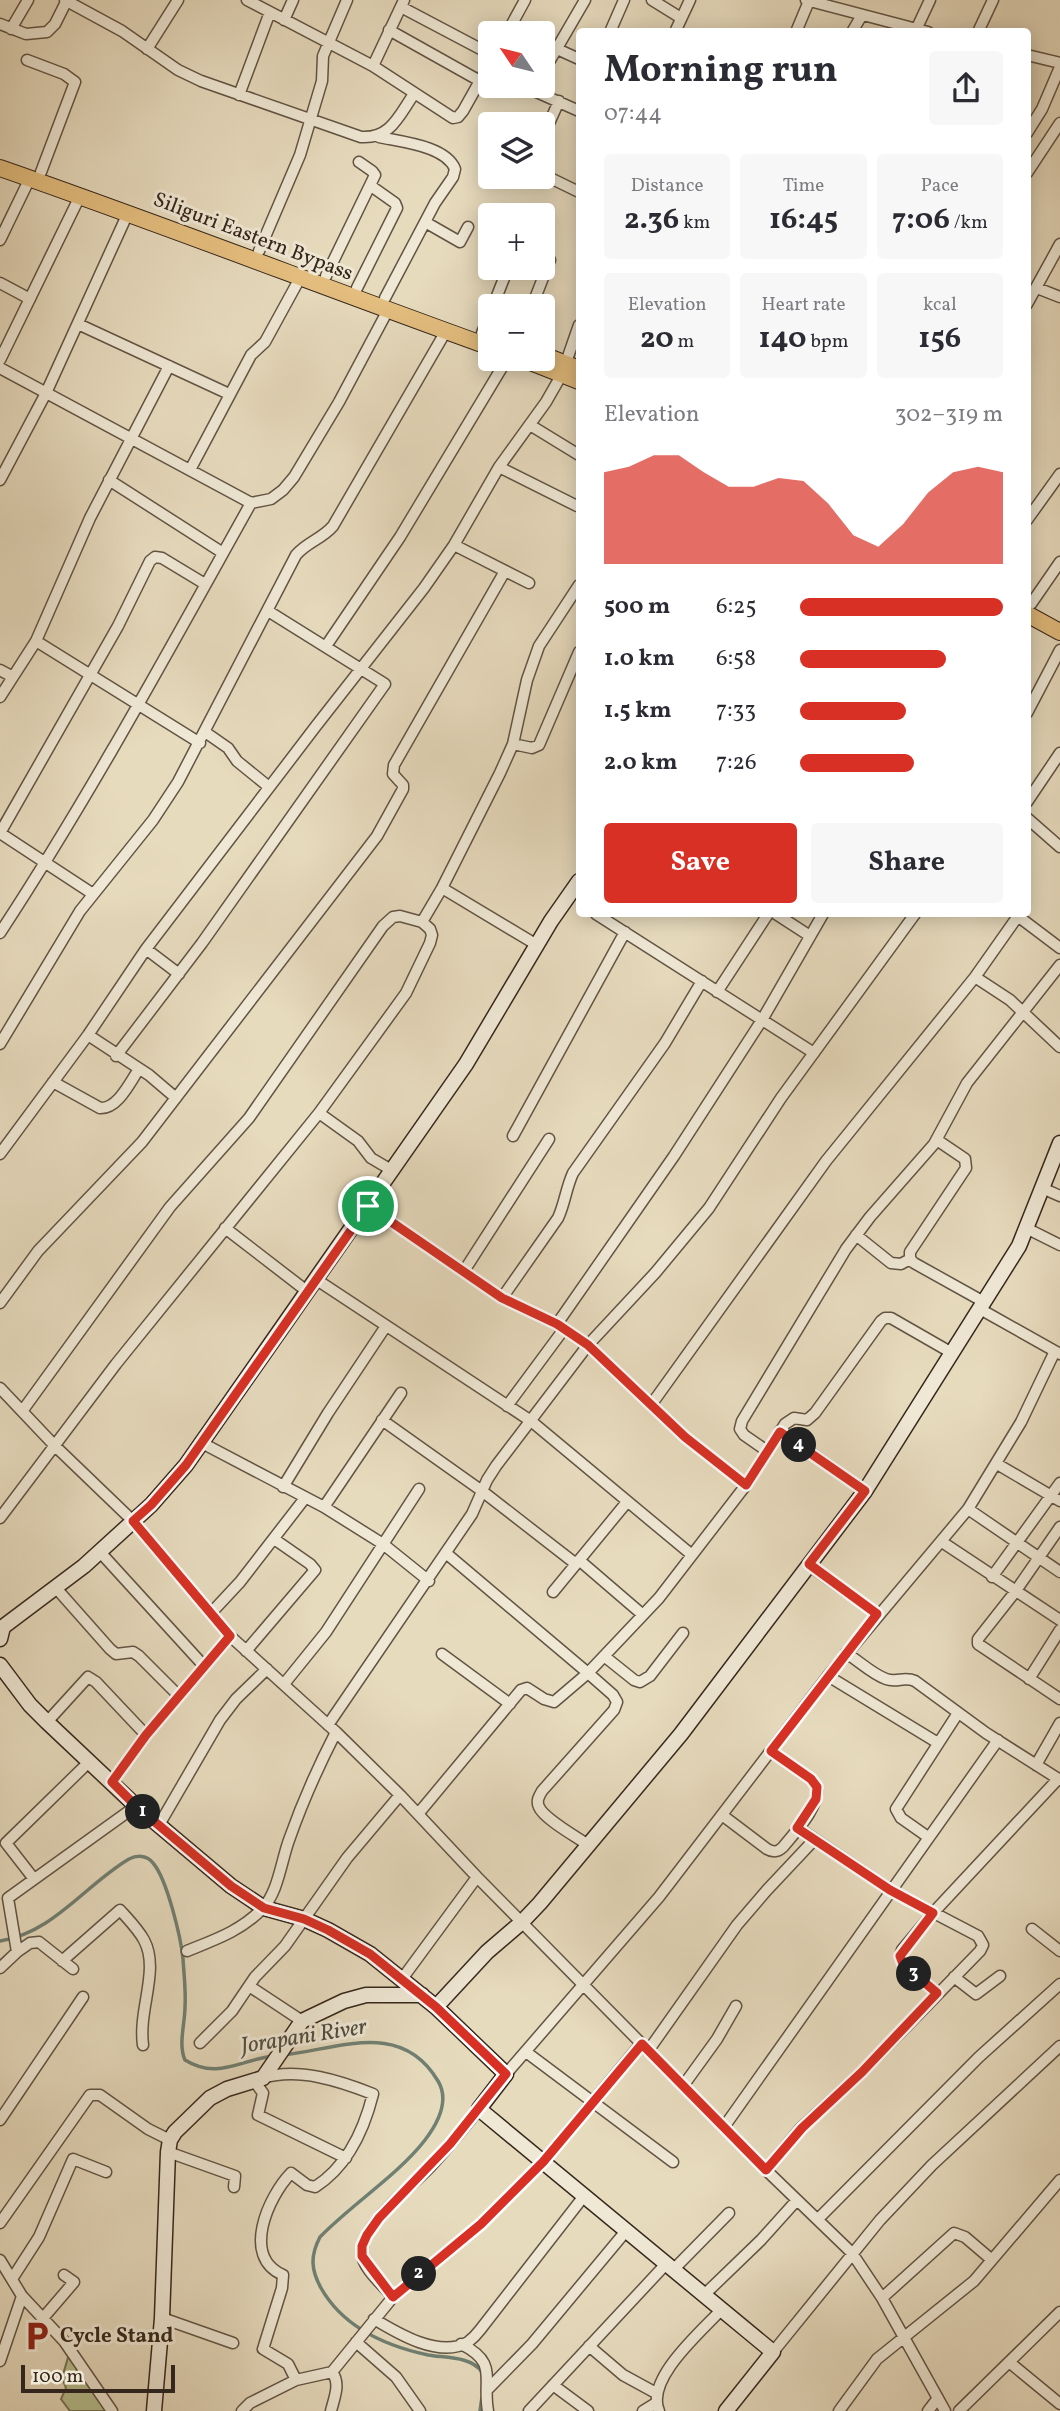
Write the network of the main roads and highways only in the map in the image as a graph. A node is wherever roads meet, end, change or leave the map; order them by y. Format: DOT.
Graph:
graph roads {
  1 [pos="0,158"];
  2 [pos="0,168"];
  3 [pos="35,175"];
  4 [pos="386,304"];
  5 [pos="478,336"];
  6 [pos="478,337"];
  7 [pos="1031,607"];
  8 [pos="1031,608"];
  9 [pos="1060,620"];
  10 [pos="1060,632"];
  1 -- 3 [label="main road, Siliguri Eastern Bypass"];
  2 -- 3 [label="main road, Siliguri Eastern Bypass"];
  3 -- 4 [label="main road, Siliguri Eastern Bypass"];
  3 -- 4 [label="main road, Siliguri Eastern Bypass"];
  4 -- 5 [label="main road, Siliguri Eastern Bypass"];
  4 -- 6 [label="main road, Siliguri Eastern Bypass"];
  7 -- 9 [label="main road"];
  8 -- 10 [label="main road"];
}
